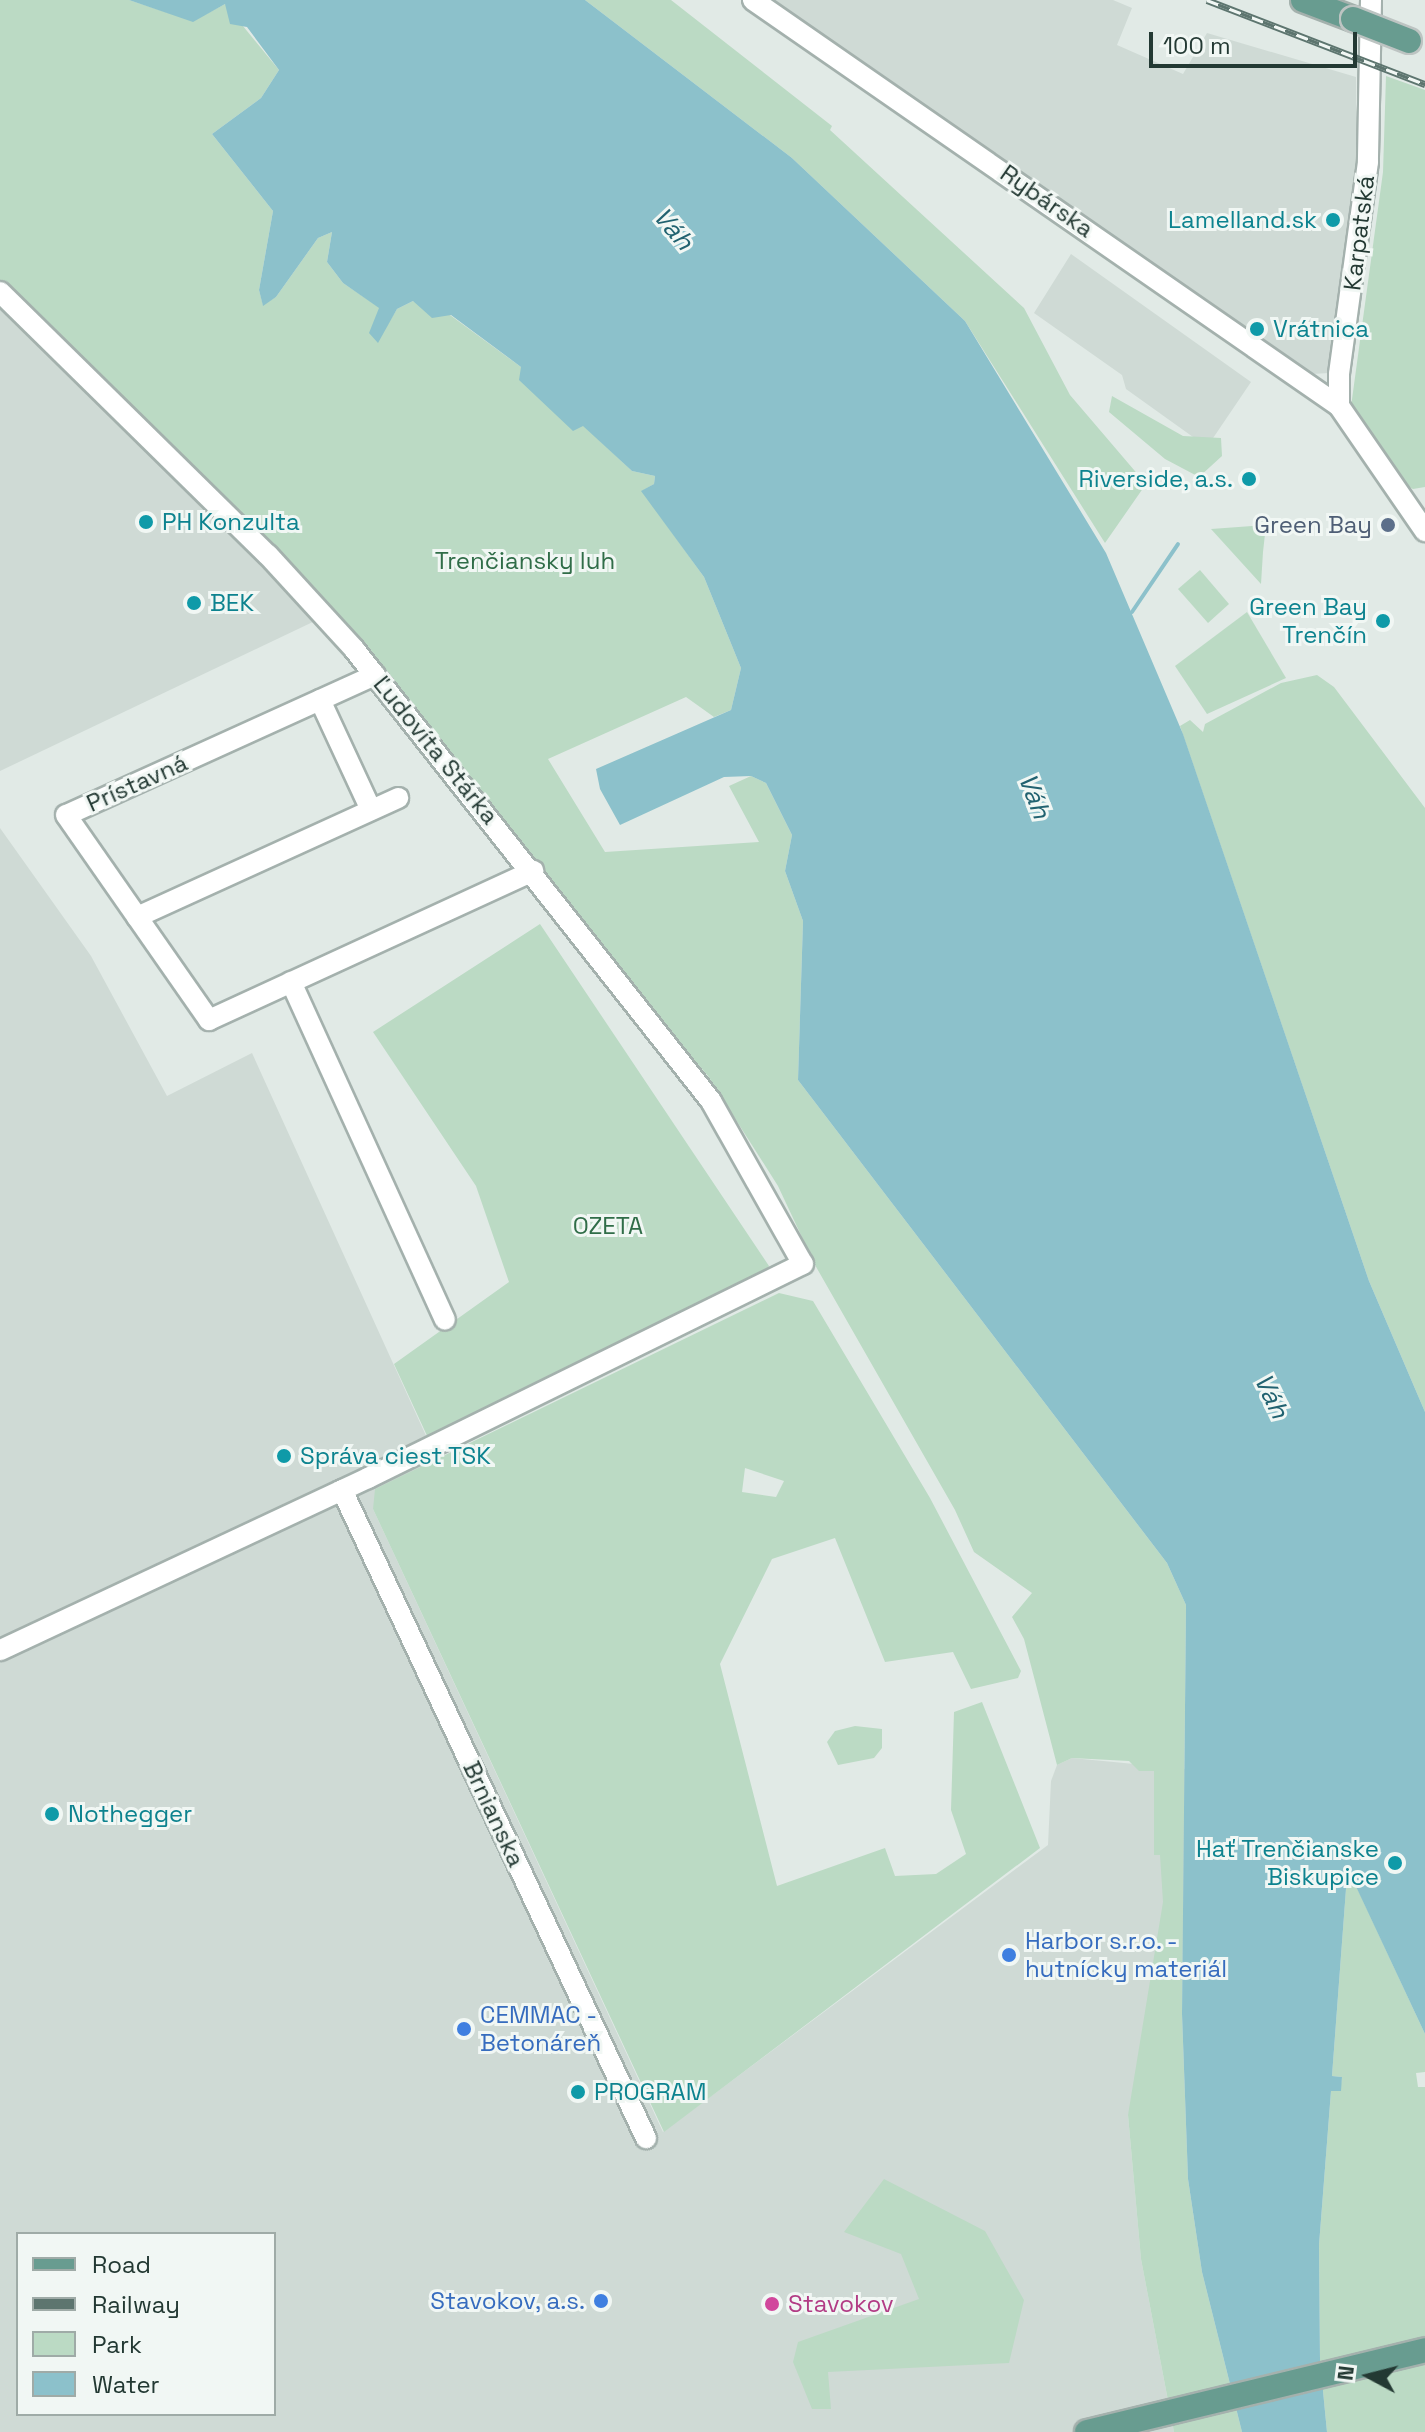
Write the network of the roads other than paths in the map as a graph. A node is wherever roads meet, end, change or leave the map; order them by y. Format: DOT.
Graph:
graph roads {
  1 [pos="753,0"];
  2 [pos="1303,0"];
  3 [pos="1371,0"];
  4 [pos="1417,43"];
  5 [pos="0,292"];
  6 [pos="1339,406"];
  7 [pos="1419,508"];
  8 [pos="1425,531"];
  9 [pos="375,675"];
  10 [pos="320,700"];
  11 [pos="398,798"];
  12 [pos="371,810"];
  13 [pos="533,871"];
  14 [pos="137,917"];
  15 [pos="291,982"];
  16 [pos="445,1320"];
  17 [pos="342,1490"];
  18 [pos="0,1650"];
  19 [pos="646,2138"];
  20 [pos="1425,2350"];
  21 [pos="1087,2432"];
  1 -- 6 [label="street, Rybárska"];
  2 -- 4 [label="main road, bridge"];
  3 -- 6 [label="street, Karpatská"];
  5 -- 9 [label="street, Ľudovíta Stárka"];
  6 -- 7 [label="street"];
  7 -- 8 [label="street"];
  9 -- 10 [label="street, Prístavná"];
  9 -- 13 [label="street, Ľudovíta Stárka"];
  10 -- 12 [label="street"];
  10 -- 14 [label="street, Prístavná"];
  11 -- 12 [label="street"];
  12 -- 14 [label="street"];
  13 -- 15 [label="street, Prístavná"];
  13 -- 17 [label="street, Ľudovíta Stárka"];
  14 -- 15 [label="street, Prístavná"];
  15 -- 16 [label="street"];
  17 -- 18 [label="street"];
  17 -- 19 [label="street, Brnianska"];
  20 -- 21 [label="main road"];
}
